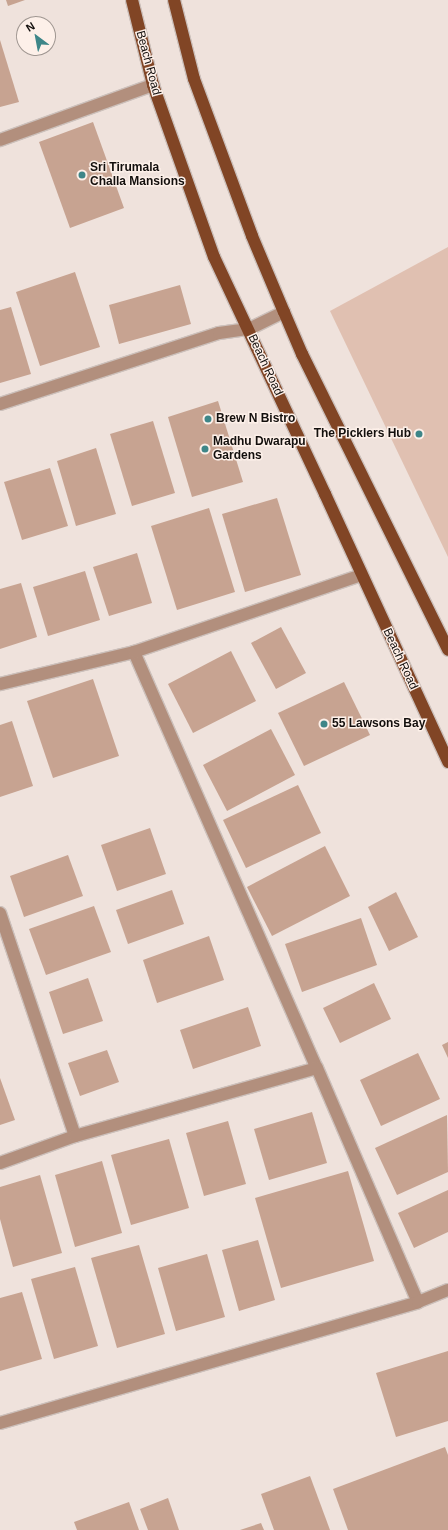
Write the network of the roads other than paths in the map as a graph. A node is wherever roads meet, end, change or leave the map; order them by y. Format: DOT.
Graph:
graph roads {
  1 [pos="132,0"];
  2 [pos="174,0"];
  3 [pos="153,85"];
  4 [pos="0,140"];
  5 [pos="284,312"];
  6 [pos="249,329"];
  7 [pos="0,404"];
  8 [pos="361,575"];
  9 [pos="444,634"];
  10 [pos="448,650"];
  11 [pos="134,652"];
  12 [pos="0,684"];
  13 [pos="448,762"];
  14 [pos="0,913"];
  15 [pos="317,1068"];
  16 [pos="75,1136"];
  17 [pos="0,1163"];
  18 [pos="448,1290"];
  19 [pos="418,1302"];
  20 [pos="0,1423"];
  1 -- 3 [label="main road, Beach Road"];
  2 -- 5 [label="main road"];
  3 -- 4 [label="street"];
  3 -- 6 [label="main road, Beach Road"];
  5 -- 6 [label="street"];
  5 -- 9 [label="main road"];
  6 -- 7 [label="street"];
  6 -- 8 [label="main road, Beach Road"];
  8 -- 11 [label="street"];
  8 -- 13 [label="main road, Beach Road"];
  9 -- 10 [label="main road"];
  11 -- 12 [label="street"];
  11 -- 15 [label="street"];
  14 -- 16 [label="street"];
  15 -- 16 [label="street"];
  15 -- 19 [label="street"];
  16 -- 17 [label="street"];
  18 -- 19 [label="street"];
  19 -- 20 [label="street"];
}
